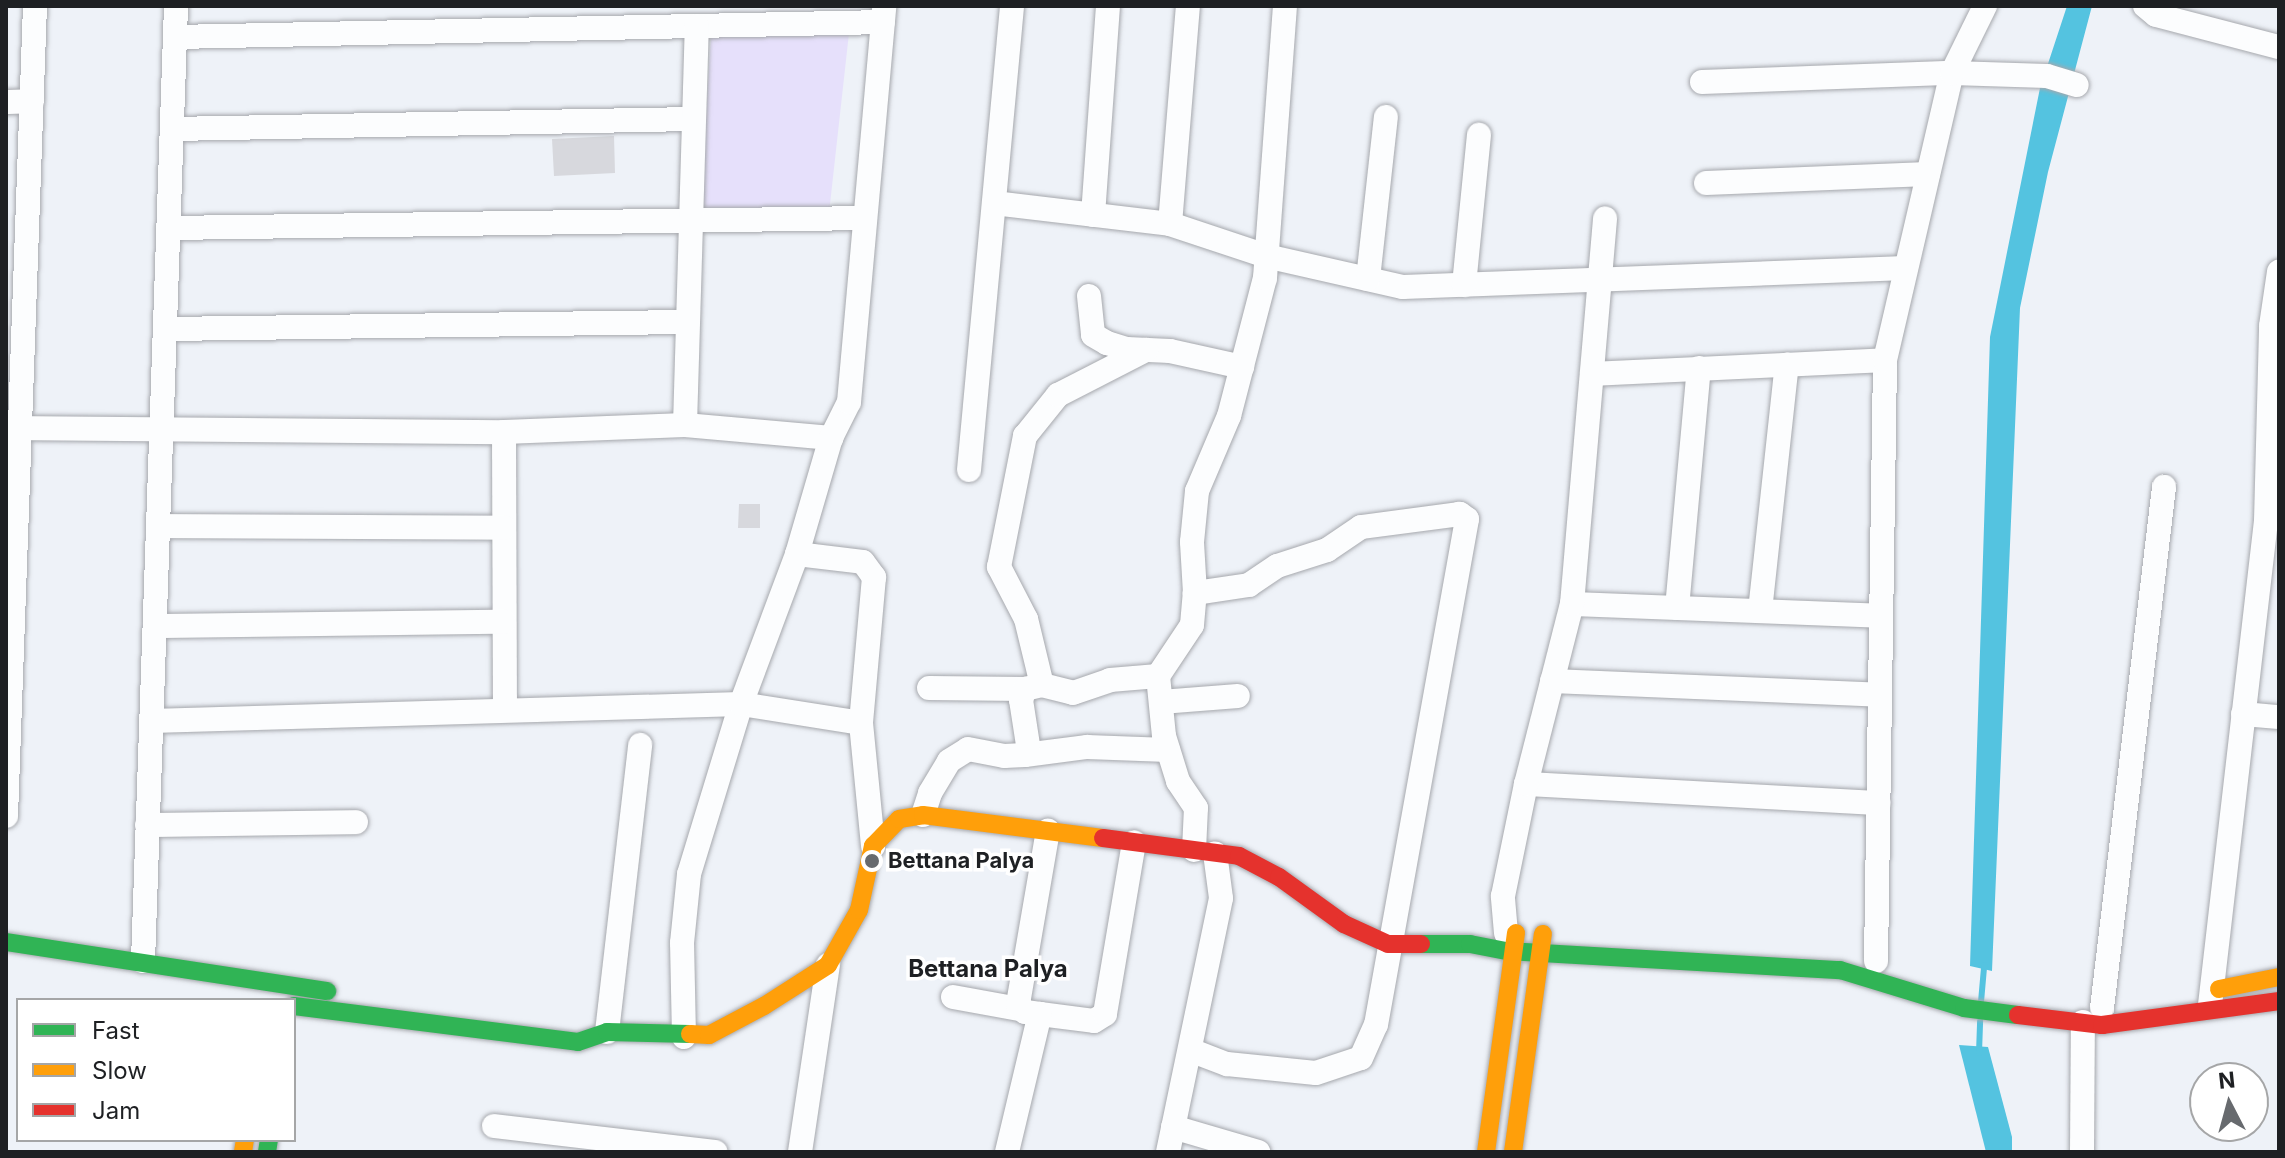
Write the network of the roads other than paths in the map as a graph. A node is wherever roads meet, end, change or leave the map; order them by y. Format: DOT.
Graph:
graph roads {
  1 [pos="20,6"];
  2 [pos="35,6"];
  3 [pos="176,6"];
  4 [pos="1012,6"];
  5 [pos="1108,6"];
  6 [pos="1188,6"];
  7 [pos="1285,6"];
  8 [pos="1985,6"];
  9 [pos="2145,6"];
  10 [pos="876,14"];
  11 [pos="697,26"];
  12 [pos="175,37"];
  13 [pos="2279,47"];
  14 [pos="1952,73"];
  15 [pos="1702,82"];
  16 [pos="2077,85"];
  17 [pos="18,102"];
  18 [pos="1386,117"];
  19 [pos="694,119"];
  20 [pos="172,129"];
  21 [pos="1479,135"];
  22 [pos="1928,174"];
  23 [pos="1706,183"];
  24 [pos="994,203"];
  25 [pos="1093,215"];
  26 [pos="691,218"];
  27 [pos="858,218"];
  28 [pos="1605,218"];
  29 [pos="1170,224"];
  30 [pos="169,228"];
  31 [pos="1266,256"];
  32 [pos="1906,268"];
  33 [pos="2279,272"];
  34 [pos="1368,279"];
  35 [pos="1600,279"];
  36 [pos="1464,285"];
  37 [pos="1089,296"];
  38 [pos="688,322"];
  39 [pos="165,329"];
  40 [pos="1146,350"];
  41 [pos="1885,360"];
  42 [pos="1787,364"];
  43 [pos="1242,367"];
  44 [pos="1699,368"];
  45 [pos="1592,374"];
  46 [pos="6,405"];
  47 [pos="685,425"];
  48 [pos="13,428"];
  49 [pos="162,430"];
  50 [pos="504,432"];
  51 [pos="831,438"];
  52 [pos="969,470"];
  53 [pos="2164,487"];
  54 [pos="2272,521"];
  55 [pos="158,526"];
  56 [pos="504,528"];
  57 [pos="797,554"];
  58 [pos="1195,593"];
  59 [pos="1572,604"];
  60 [pos="1677,608"];
  61 [pos="1760,611"];
  62 [pos="1881,616"];
  63 [pos="504,622"];
  64 [pos="155,626"];
  65 [pos="1158,676"];
  66 [pos="1552,681"];
  67 [pos="1033,687"];
  68 [pos="929,688"];
  69 [pos="1880,695"];
  70 [pos="1238,696"];
  71 [pos="1161,702"];
  72 [pos="741,704"];
  73 [pos="505,710"];
  74 [pos="2243,714"];
  75 [pos="2279,717"];
  76 [pos="151,721"];
  77 [pos="861,723"];
  78 [pos="640,745"];
  79 [pos="1168,750"];
  80 [pos="1025,755"];
  81 [pos="1526,784"];
  82 [pos="1878,803"];
  83 [pos="6,808"];
  84 [pos="923,815"];
  85 [pos="6,816"];
  86 [pos="356,822"];
  87 [pos="147,825"];
  88 [pos="1048,831"];
  89 [pos="1134,842"];
  90 [pos="873,846"];
  91 [pos="1205,851"];
  92 [pos="1605,937"];
  93 [pos="1512,939"];
  94 [pos="6,942"];
  95 [pos="1388,944"];
  96 [pos="1542,944"];
  97 [pos="1854,959"];
  98 [pos="6,961"];
  99 [pos="143,961"];
  100 [pos="828,965"];
  101 [pos="83,973"];
  102 [pos="2279,977"];
  103 [pos="282,993"];
  104 [pos="359,995"];
  105 [pos="953,997"];
  106 [pos="1966,1000"];
  107 [pos="2211,1001"];
  108 [pos="2279,1001"];
  109 [pos="296,1006"];
  110 [pos="1030,1012"];
  111 [pos="2092,1015"];
  112 [pos="575,1020"];
  113 [pos="607,1032"];
  114 [pos="684,1037"];
  115 [pos="1190,1050"];
  116 [pos="494,1126"];
  117 [pos="1173,1127"];
  118 [pos="715,1152"];
  119 [pos="800,1152"];
  120 [pos="1007,1152"];
  121 [pos="1168,1152"];
  122 [pos="1258,1152"];
  123 [pos="1486,1152"];
  124 [pos="1513,1152"];
  125 [pos="2082,1152"];
  1 -- 17 [label="street"];
  2 -- 17 [label="street"];
  3 -- 12 [label="street"];
  4 -- 24 [label="street"];
  5 -- 25 [label="street"];
  6 -- 29 [label="street"];
  7 -- 31 [label="street"];
  8 -- 14 [label="street"];
  9 -- 13 [label="street"];
  10 -- 11 [label="street"];
  10 -- 27 [label="street"];
  11 -- 12 [label="street"];
  11 -- 19 [label="street"];
  12 -- 20 [label="street"];
  14 -- 15 [label="street"];
  14 -- 16 [label="street"];
  14 -- 22 [label="street"];
  17 -- 46 [label="street"];
  17 -- 48 [label="street"];
  18 -- 34 [label="street"];
  19 -- 20 [label="street"];
  19 -- 26 [label="street"];
  20 -- 30 [label="street"];
  21 -- 36 [label="street"];
  22 -- 23 [label="street"];
  22 -- 32 [label="street"];
  24 -- 25 [label="street"];
  24 -- 52 [label="street"];
  25 -- 29 [label="street"];
  26 -- 27 [label="street"];
  26 -- 30 [label="street"];
  26 -- 38 [label="street"];
  27 -- 51 [label="street"];
  27 -- 51 [label="street"];
  28 -- 35 [label="street"];
  29 -- 31 [label="street"];
  30 -- 39 [label="street"];
  31 -- 34 [label="street"];
  31 -- 43 [label="street"];
  32 -- 35 [label="street"];
  32 -- 41 [label="street"];
  33 -- 54 [label="street"];
  34 -- 36 [label="street"];
  35 -- 36 [label="street"];
  35 -- 45 [label="street"];
  37 -- 40 [label="street"];
  38 -- 39 [label="street"];
  38 -- 47 [label="street"];
  39 -- 49 [label="street"];
  40 -- 43 [label="street"];
  40 -- 67 [label="street"];
  41 -- 42 [label="street"];
  41 -- 62 [label="street"];
  42 -- 44 [label="street"];
  42 -- 61 [label="street"];
  43 -- 58 [label="street"];
  44 -- 45 [label="street"];
  44 -- 60 [label="street"];
  45 -- 59 [label="street"];
  47 -- 50 [label="street"];
  47 -- 51 [label="street"];
  48 -- 49 [label="street"];
  48 -- 83 [label="street"];
  49 -- 50 [label="street"];
  49 -- 55 [label="street"];
  50 -- 56 [label="street"];
  51 -- 57 [label="street"];
  53 -- 111 [label="street"];
  54 -- 74 [label="street"];
  55 -- 56 [label="street"];
  55 -- 64 [label="street"];
  56 -- 63 [label="street"];
  57 -- 72 [label="street"];
  57 -- 77 [label="street"];
  58 -- 65 [label="street"];
  58 -- 95 [label="street"];
  59 -- 60 [label="street"];
  59 -- 66 [label="street"];
  60 -- 61 [label="street"];
  61 -- 62 [label="street"];
  62 -- 69 [label="street"];
  63 -- 64 [label="street"];
  63 -- 73 [label="street"];
  64 -- 76 [label="street"];
  65 -- 67 [label="street"];
  65 -- 71 [label="street"];
  66 -- 69 [label="street"];
  66 -- 81 [label="street"];
  67 -- 68 [label="street"];
  67 -- 80 [label="street"];
  69 -- 82 [label="street"];
  70 -- 71 [label="street"];
  71 -- 79 [label="street"];
  72 -- 73 [label="street"];
  72 -- 77 [label="street"];
  72 -- 114 [label="street"];
  73 -- 76 [label="street"];
  74 -- 75 [label="street"];
  74 -- 107 [label="street"];
  76 -- 87 [label="street"];
  77 -- 90 [label="street"];
  78 -- 113 [label="street"];
  79 -- 80 [label="street"];
  79 -- 91 [label="street"];
  80 -- 84 [label="street"];
  81 -- 82 [label="street"];
  81 -- 93 [label="street"];
  82 -- 97 [label="street"];
  83 -- 85 [label="street"];
  84 -- 88 [label="street"];
  84 -- 90 [label="street"];
  86 -- 87 [label="street"];
  87 -- 99 [label="street"];
  88 -- 89 [label="street"];
  88 -- 110 [label="street"];
  89 -- 91 [label="street"];
  89 -- 110 [label="street"];
  90 -- 100 [label="street"];
  91 -- 95 [label="street"];
  91 -- 115 [label="street"];
  92 -- 96 [label="street"];
  93 -- 95 [label="street"];
  93 -- 96 [label="street"];
  93 -- 123 [label="street"];
  94 -- 99 [label="street"];
  95 -- 115 [label="street"];
  96 -- 97 [label="street"];
  96 -- 124 [label="street"];
  97 -- 106 [label="street"];
  97 -- 106 [label="street"];
  98 -- 101 [label="street"];
  99 -- 103 [label="street"];
  100 -- 114 [label="street"];
  100 -- 119 [label="street"];
  102 -- 107 [label="street"];
  103 -- 104 [label="street"];
  105 -- 110 [label="street"];
  106 -- 111 [label="street"];
  107 -- 108 [label="street"];
  107 -- 111 [label="street"];
  109 -- 113 [label="street"];
  110 -- 120 [label="street"];
  111 -- 125 [label="street"];
  112 -- 113 [label="street"];
  113 -- 114 [label="street"];
  115 -- 117 [label="street"];
  116 -- 118 [label="street"];
  117 -- 121 [label="street"];
  117 -- 122 [label="street"];
}
